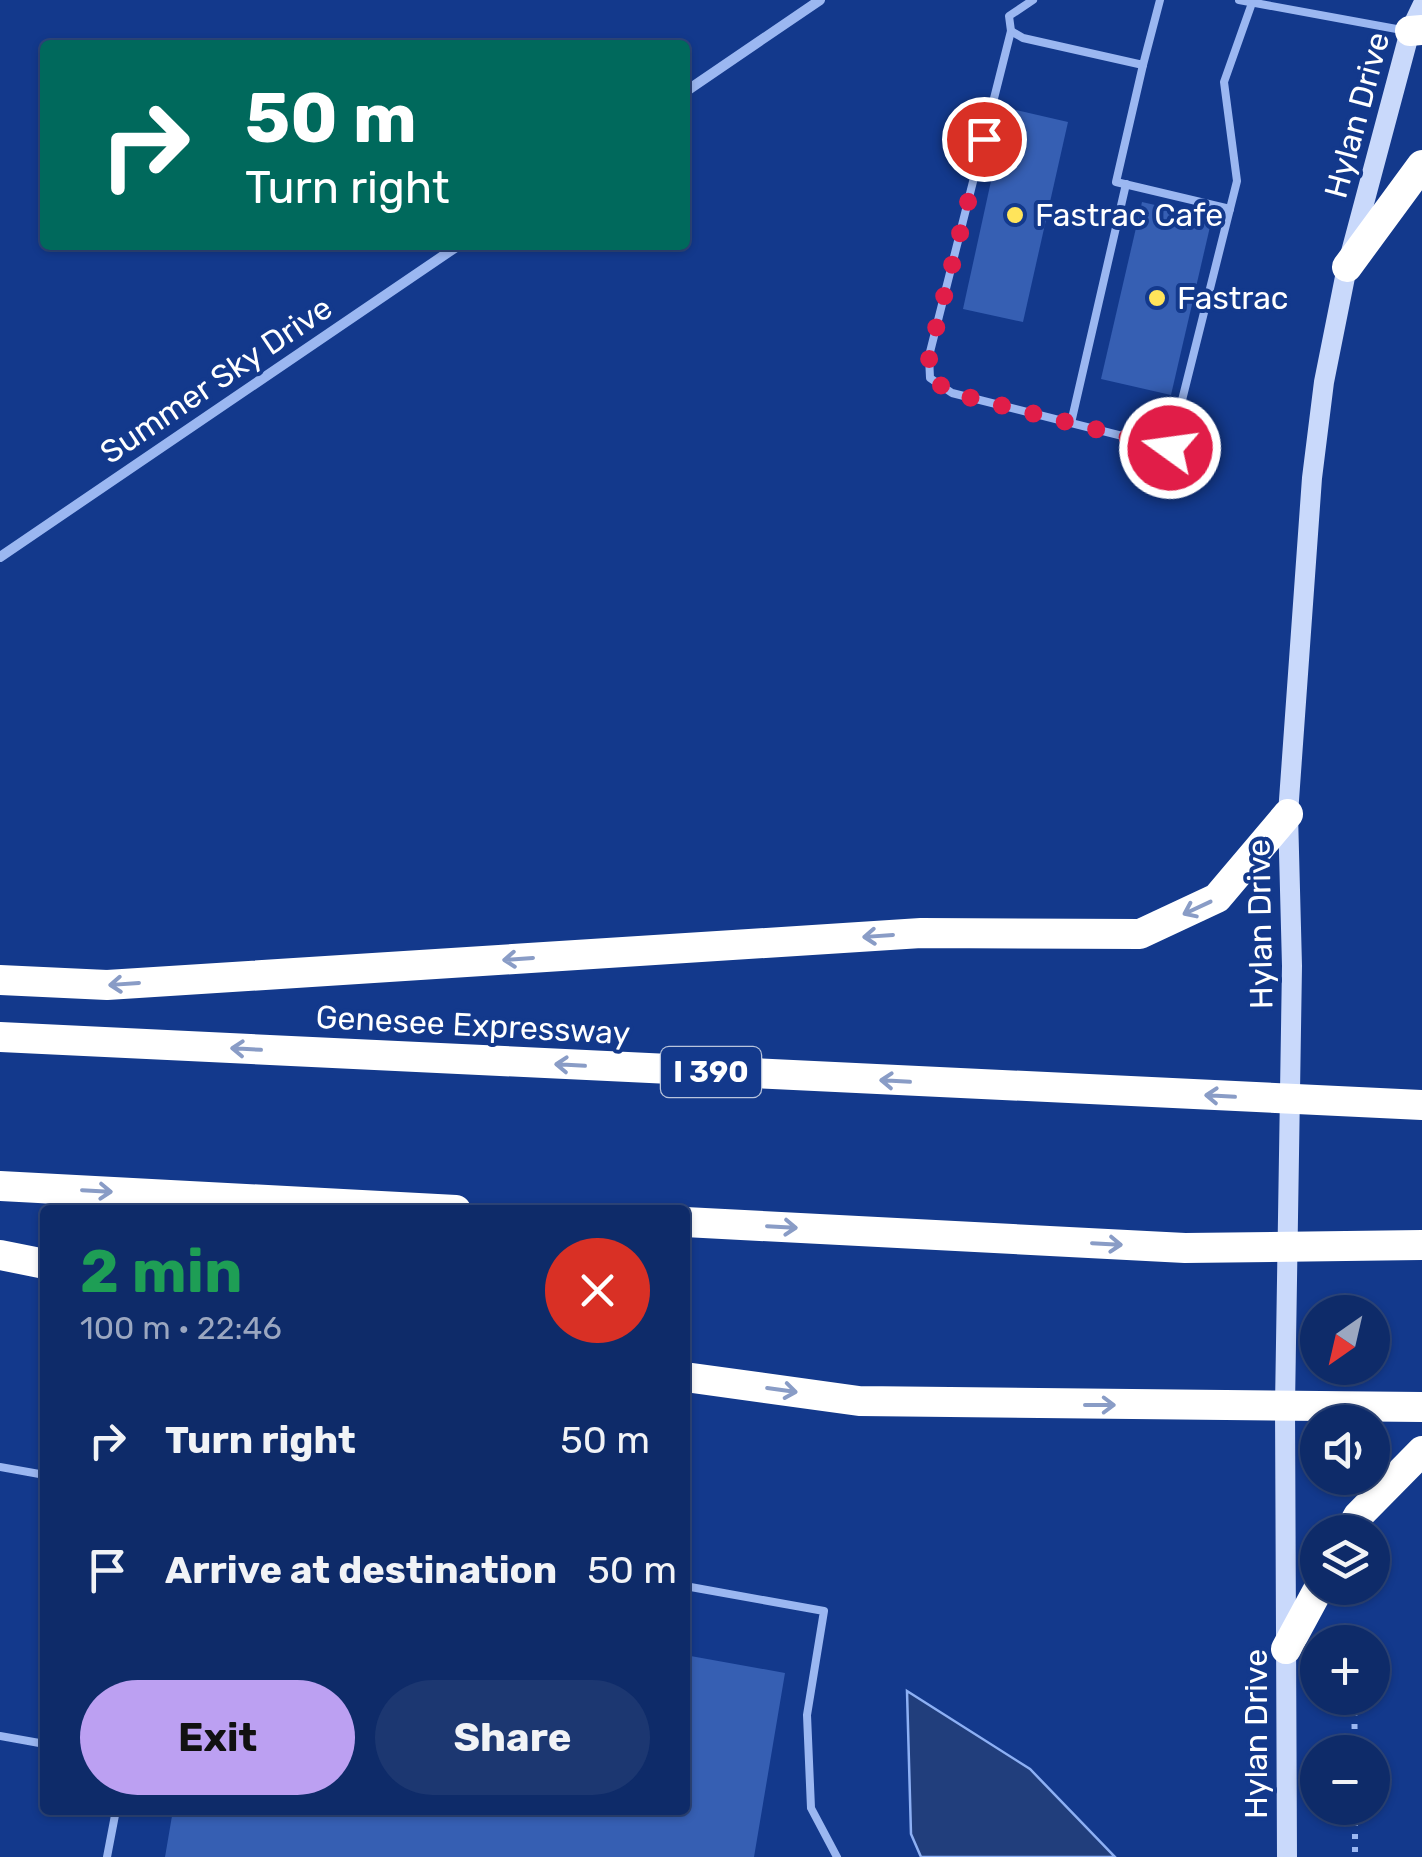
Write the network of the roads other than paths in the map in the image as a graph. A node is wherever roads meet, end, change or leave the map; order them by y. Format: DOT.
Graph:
graph roads {
  1 [pos="820,0"];
  2 [pos="1033,0"];
  3 [pos="1160,0"];
  4 [pos="1239,0"];
  5 [pos="1252,3"];
  6 [pos="1418,22"];
  7 [pos="1011,31"];
  8 [pos="1142,65"];
  9 [pos="690,89"];
  10 [pos="1422,165"];
  11 [pos="1126,184"];
  12 [pos="1230,209"];
  13 [pos="452,250"];
  14 [pos="1346,267"];
  15 [pos="1071,423"];
  16 [pos="0,557"];
  17 [pos="1288,814"];
  18 [pos="0,980"];
  19 [pos="0,1037"];
  20 [pos="1419,1105"];
  21 [pos="0,1186"];
  22 [pos="361,1205"];
  23 [pos="690,1222"];
  24 [pos="1422,1245"];
  25 [pos="0,1255"];
  26 [pos="40,1263"];
  27 [pos="690,1378"];
  28 [pos="1286,1394"];
  29 [pos="1422,1407"];
  30 [pos="1422,1451"];
  31 [pos="0,1467"];
  32 [pos="40,1474"];
  33 [pos="1359,1515"];
  34 [pos="690,1587"];
  35 [pos="1310,1605"];
  36 [pos="1286,1649"];
  37 [pos="0,1736"];
  38 [pos="40,1743"];
  39 [pos="115,1815"];
  40 [pos="107,1857"];
  41 [pos="836,1857"];
  42 [pos="1286,1857"];
  1 -- 9 [label="street"];
  2 -- 7 [label="lane"];
  3 -- 8 [label="lane"];
  4 -- 5 [label="lane"];
  5 -- 6 [label="lane"];
  5 -- 12 [label="lane"];
  6 -- 14 [label="main road, Hylan Drive"];
  7 -- 8 [label="lane"];
  7 -- 15 [label="lane"];
  8 -- 11 [label="lane"];
  10 -- 14 [label="highway"];
  11 -- 12 [label="lane"];
  11 -- 15 [label="lane"];
  12 -- 15 [label="lane"];
  13 -- 16 [label="street, Summer Sky Drive"];
  14 -- 17 [label="main road, Hylan Drive"];
  17 -- 18 [label="highway, one-way"];
  17 -- 28 [label="main road, Hylan Drive"];
  20 -- 19 [label="highway, Genesee Expressway / I 390, one-way"];
  21 -- 22 [label="highway, one-way"];
  23 -- 24 [label="highway, one-way"];
  25 -- 26 [label="highway"];
  27 -- 28 [label="highway, one-way"];
  28 -- 29 [label="highway"];
  28 -- 36 [label="main road, Hylan Drive"];
  30 -- 33 [label="highway"];
  31 -- 32 [label="lane"];
  34 -- 41 [label="lane"];
  35 -- 36 [label="highway"];
  36 -- 42 [label="main road, Hylan Drive"];
  37 -- 38 [label="lane"];
  39 -- 40 [label="lane"];
}
